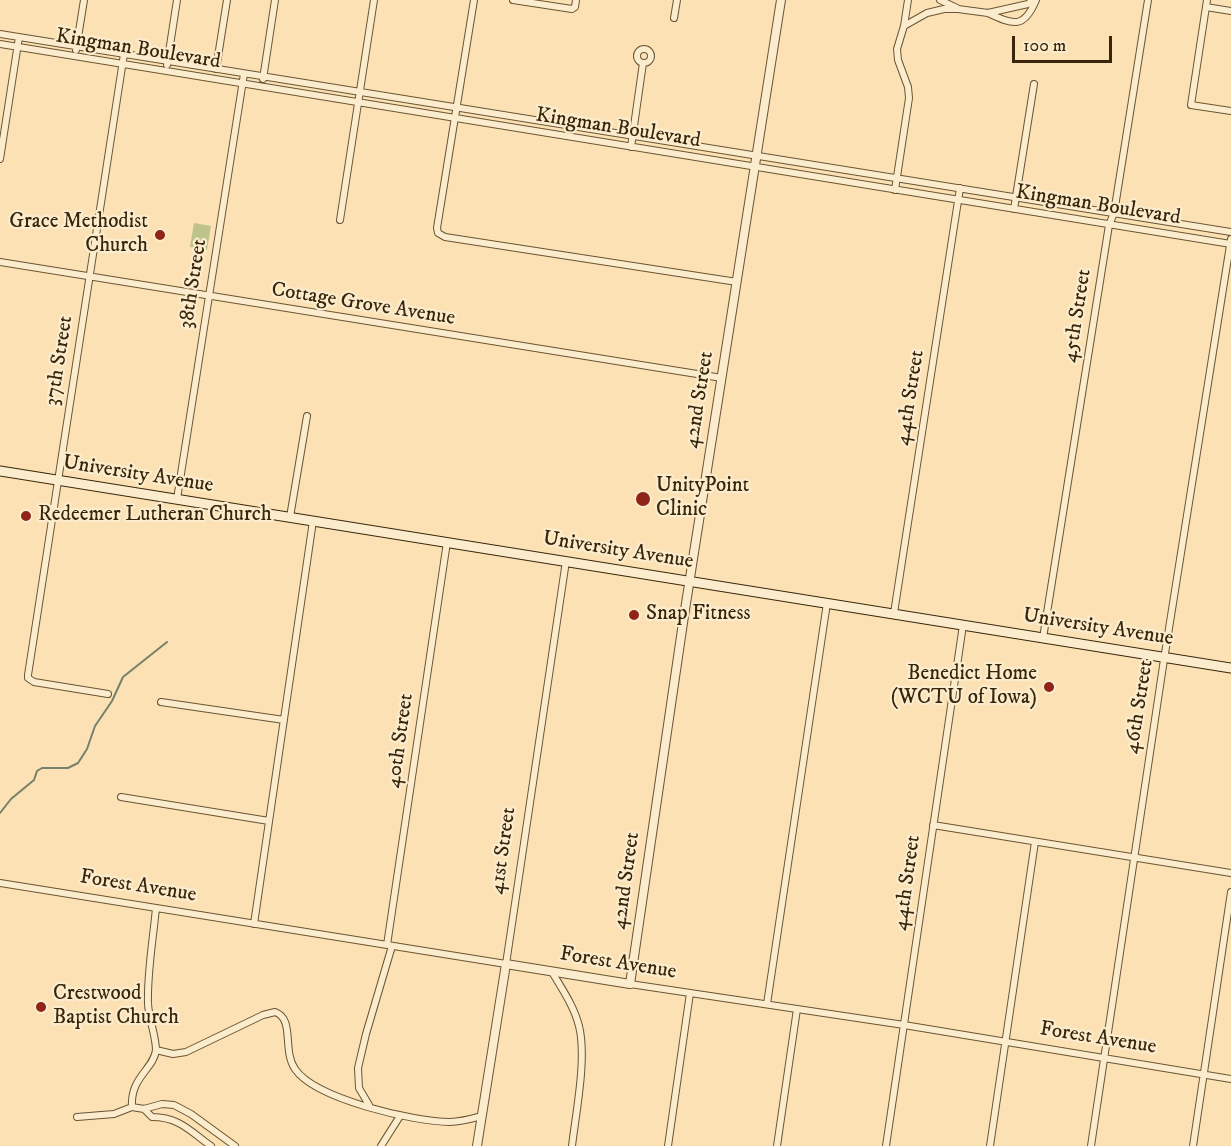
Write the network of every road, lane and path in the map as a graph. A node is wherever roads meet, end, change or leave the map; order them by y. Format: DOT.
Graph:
graph roads {
  1 [pos="84,0"];
  2 [pos="177,0"];
  3 [pos="226,0"];
  4 [pos="275,0"];
  5 [pos="374,0"];
  6 [pos="474,0"];
  7 [pos="513,0"];
  8 [pos="677,0"];
  9 [pos="781,0"];
  10 [pos="908,0"];
  11 [pos="940,0"];
  12 [pos="1035,0"];
  13 [pos="1148,0"];
  14 [pos="576,3"];
  15 [pos="1207,3"];
  16 [pos="958,9"];
  17 [pos="1231,11"];
  18 [pos="988,13"];
  19 [pos="674,18"];
  20 [pos="904,26"];
  21 [pos="0,34"];
  22 [pos="19,37"];
  23 [pos="0,44"];
  24 [pos="77,46"];
  25 [pos="17,47"];
  26 [pos="124,54"];
  27 [pos="75,57"];
  28 [pos="167,61"];
  29 [pos="643,63"];
  30 [pos="123,64"];
  31 [pos="216,69"];
  32 [pos="166,71"];
  33 [pos="244,74"];
  34 [pos="263,77"];
  35 [pos="242,84"];
  36 [pos="1034,84"];
  37 [pos="262,87"];
  38 [pos="360,92"];
  39 [pos="358,103"];
  40 [pos="457,107"];
  41 [pos="1231,111"];
  42 [pos="455,119"];
  43 [pos="633,135"];
  44 [pos="631,147"];
  45 [pos="757,156"];
  46 [pos="0,159"];
  47 [pos="755,167"];
  48 [pos="897,178"];
  49 [pos="960,188"];
  50 [pos="895,190"];
  51 [pos="1016,197"];
  52 [pos="958,200"];
  53 [pos="1014,209"];
  54 [pos="1114,213"];
  55 [pos="340,220"];
  56 [pos="1109,225"];
  57 [pos="1231,232"];
  58 [pos="1231,242"];
  59 [pos="0,262"];
  60 [pos="90,277"];
  61 [pos="737,282"];
  62 [pos="209,297"];
  63 [pos="722,378"];
  64 [pos="307,416"];
  65 [pos="0,471"];
  66 [pos="58,480"];
  67 [pos="177,499"];
  68 [pos="290,517"];
  69 [pos="313,521"];
  70 [pos="447,542"];
  71 [pos="566,561"];
  72 [pos="690,580"];
  73 [pos="827,603"];
  74 [pos="894,613"];
  75 [pos="963,625"];
  76 [pos="1043,638"];
  77 [pos="1165,657"];
  78 [pos="1231,668"];
  79 [pos="108,694"];
  80 [pos="161,702"];
  81 [pos="284,720"];
  82 [pos="121,797"];
  83 [pos="269,821"];
  84 [pos="933,825"];
  85 [pos="1035,842"];
  86 [pos="1134,858"];
  87 [pos="1231,873"];
  88 [pos="0,883"];
  89 [pos="1231,892"];
  90 [pos="156,908"];
  91 [pos="254,924"];
  92 [pos="390,945"];
  93 [pos="506,964"];
  94 [pos="552,972"];
  95 [pos="630,984"];
  96 [pos="690,993"];
  97 [pos="767,1004"];
  98 [pos="797,1009"];
  99 [pos="904,1025"];
  100 [pos="1006,1042"];
  101 [pos="156,1050"];
  102 [pos="1104,1058"];
  103 [pos="1204,1074"];
  104 [pos="1231,1079"];
  105 [pos="132,1107"];
  106 [pos="371,1107"];
  107 [pos="144,1109"];
  108 [pos="400,1116"];
  109 [pos="482,1116"];
  110 [pos="77,1117"];
  111 [pos="211,1146"];
  112 [pos="235,1146"];
  113 [pos="381,1146"];
  114 [pos="477,1146"];
  115 [pos="572,1146"];
  116 [pos="668,1146"];
  117 [pos="777,1146"];
  118 [pos="886,1146"];
  119 [pos="990,1146"];
  120 [pos="1091,1146"];
  121 [pos="1194,1146"];
  1 -- 24 [label="street"];
  2 -- 28 [label="street"];
  3 -- 31 [label="street"];
  4 -- 34 [label="street"];
  5 -- 38 [label="street"];
  6 -- 40 [label="street"];
  7 -- 14 [label="street"];
  8 -- 19 [label="street"];
  9 -- 45 [label="street, 42nd Street"];
  10 -- 20 [label="street"];
  11 -- 16 [label="street"];
  12 -- 18 [label="street"];
  12 -- 18 [label="street"];
  13 -- 54 [label="street, 45th Street"];
  15 -- 17 [label="street"];
  15 -- 41 [label="street"];
  16 -- 18 [label="street"];
  16 -- 20 [label="street"];
  20 -- 48 [label="street"];
  21 -- 22 [label="street, Kingman Boulevard"];
  22 -- 24 [label="street, Kingman Boulevard"];
  22 -- 25 [label="street"];
  23 -- 25 [label="street, Kingman Boulevard"];
  24 -- 26 [label="street, Kingman Boulevard"];
  24 -- 27 [label="street"];
  25 -- 27 [label="street, Kingman Boulevard"];
  25 -- 46 [label="street"];
  26 -- 28 [label="street, Kingman Boulevard"];
  26 -- 30 [label="street, 37th Street"];
  27 -- 30 [label="street, Kingman Boulevard"];
  28 -- 31 [label="street, Kingman Boulevard"];
  28 -- 32 [label="street"];
  29 -- 43 [label="street"];
  30 -- 32 [label="street, Kingman Boulevard"];
  30 -- 60 [label="street, 37th Street"];
  31 -- 33 [label="street, Kingman Boulevard"];
  32 -- 35 [label="street, Kingman Boulevard"];
  33 -- 34 [label="street, Kingman Boulevard"];
  33 -- 35 [label="street, 38th Street"];
  34 -- 37 [label="street"];
  34 -- 38 [label="street, Kingman Boulevard"];
  35 -- 37 [label="street, Kingman Boulevard"];
  35 -- 62 [label="street, 38th Street"];
  36 -- 51 [label="street"];
  37 -- 39 [label="street, Kingman Boulevard"];
  38 -- 39 [label="street"];
  38 -- 40 [label="street, Kingman Boulevard"];
  39 -- 42 [label="street, Kingman Boulevard"];
  39 -- 55 [label="street"];
  40 -- 42 [label="street"];
  40 -- 43 [label="street, Kingman Boulevard"];
  42 -- 44 [label="street, Kingman Boulevard"];
  42 -- 61 [label="street"];
  43 -- 44 [label="street"];
  43 -- 45 [label="street, Kingman Boulevard"];
  44 -- 47 [label="street, Kingman Boulevard"];
  45 -- 47 [label="street, 42nd Street"];
  45 -- 48 [label="street, Kingman Boulevard"];
  47 -- 50 [label="street, Kingman Boulevard"];
  47 -- 61 [label="street, 42nd Street"];
  48 -- 49 [label="street, Kingman Boulevard"];
  48 -- 50 [label="street"];
  49 -- 51 [label="street, Kingman Boulevard"];
  49 -- 52 [label="street, 44th Street"];
  50 -- 52 [label="street, Kingman Boulevard"];
  51 -- 53 [label="street"];
  51 -- 54 [label="street, Kingman Boulevard"];
  52 -- 53 [label="street, Kingman Boulevard"];
  52 -- 74 [label="street, 44th Street"];
  53 -- 56 [label="street, Kingman Boulevard"];
  54 -- 56 [label="street, 45th Street"];
  54 -- 57 [label="street, Kingman Boulevard"];
  56 -- 58 [label="street, Kingman Boulevard"];
  56 -- 76 [label="street, 45th Street"];
  58 -- 77 [label="street, 46th Street"];
  59 -- 60 [label="street, Cottage Grove Avenue"];
  60 -- 62 [label="street, Cottage Grove Avenue"];
  60 -- 66 [label="street, 37th Street"];
  61 -- 63 [label="street, 42nd Street"];
  62 -- 63 [label="street, Cottage Grove Avenue"];
  62 -- 67 [label="street, 38th Street"];
  63 -- 72 [label="street, 42nd Street"];
  64 -- 68 [label="street"];
  65 -- 66 [label="main road, University Avenue"];
  66 -- 67 [label="main road, University Avenue"];
  66 -- 79 [label="street, 37th Street"];
  67 -- 68 [label="main road, University Avenue"];
  68 -- 69 [label="main road, University Avenue"];
  69 -- 70 [label="main road, University Avenue"];
  69 -- 81 [label="street"];
  70 -- 71 [label="main road, University Avenue"];
  70 -- 92 [label="street, 40th Street"];
  71 -- 72 [label="main road, University Avenue"];
  71 -- 93 [label="street, 41st Street"];
  72 -- 73 [label="main road, University Avenue"];
  72 -- 95 [label="street, 42nd Street"];
  73 -- 74 [label="main road, University Avenue"];
  73 -- 97 [label="street"];
  74 -- 75 [label="main road, University Avenue"];
  75 -- 76 [label="main road, University Avenue"];
  75 -- 84 [label="street, 44th Street"];
  76 -- 77 [label="main road, University Avenue"];
  77 -- 78 [label="main road, University Avenue"];
  77 -- 86 [label="street, 46th Street"];
  80 -- 81 [label="street"];
  81 -- 83 [label="street"];
  82 -- 83 [label="street"];
  83 -- 91 [label="street"];
  84 -- 85 [label="street"];
  84 -- 99 [label="street, 44th Street"];
  85 -- 86 [label="street"];
  85 -- 100 [label="street"];
  86 -- 87 [label="street"];
  86 -- 102 [label="street, 46th Street"];
  88 -- 90 [label="street, Forest Avenue"];
  89 -- 103 [label="street"];
  90 -- 91 [label="street, Forest Avenue"];
  90 -- 101 [label="street"];
  91 -- 92 [label="street, Forest Avenue"];
  92 -- 93 [label="street, Forest Avenue"];
  92 -- 106 [label="street, 40th Street"];
  93 -- 94 [label="street, Forest Avenue"];
  93 -- 109 [label="street, 41st Street"];
  94 -- 95 [label="street, Forest Avenue"];
  94 -- 115 [label="street"];
  95 -- 96 [label="street, Forest Avenue"];
  96 -- 97 [label="street, Forest Avenue"];
  96 -- 116 [label="street"];
  97 -- 98 [label="street, Forest Avenue"];
  98 -- 99 [label="street, Forest Avenue"];
  98 -- 117 [label="street"];
  99 -- 100 [label="street, Forest Avenue"];
  99 -- 118 [label="street, 44th Street"];
  100 -- 102 [label="street, Forest Avenue"];
  100 -- 119 [label="street"];
  101 -- 105 [label="street"];
  101 -- 106 [label="street"];
  102 -- 103 [label="street, Forest Avenue"];
  102 -- 120 [label="street, 46th Street"];
  103 -- 104 [label="street, Forest Avenue"];
  103 -- 121 [label="street"];
  105 -- 107 [label="street"];
  105 -- 110 [label="street"];
  106 -- 108 [label="street"];
  107 -- 111 [label="street"];
  107 -- 112 [label="street"];
  108 -- 109 [label="street"];
  108 -- 113 [label="street"];
  109 -- 114 [label="street, 41st Street"];
}
